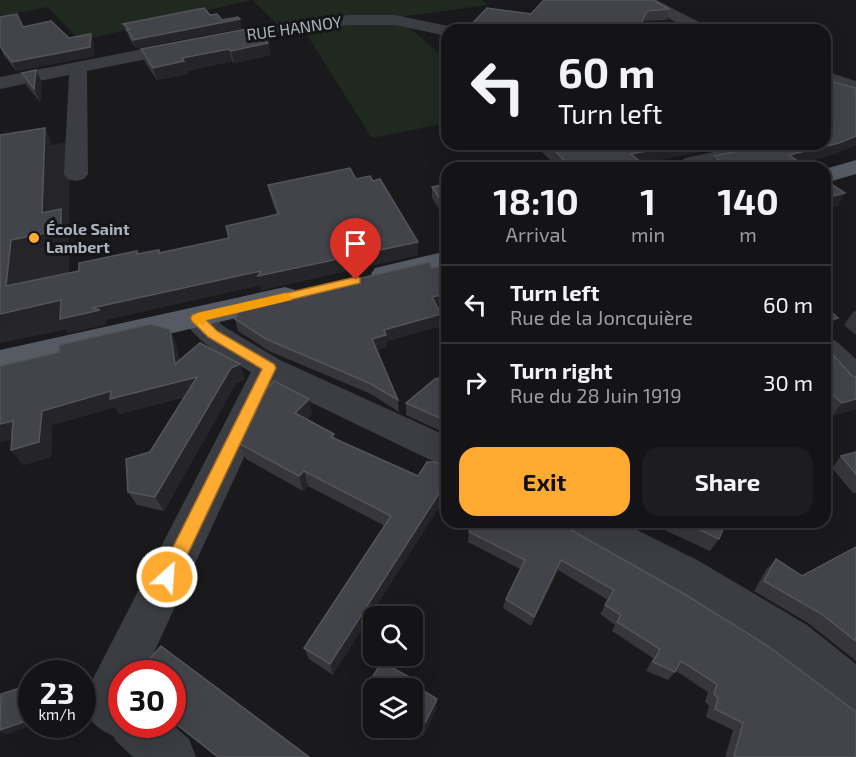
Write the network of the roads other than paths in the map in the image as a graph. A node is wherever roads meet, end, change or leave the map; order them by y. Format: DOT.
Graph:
graph roads {
  1 [pos="657,5"];
  2 [pos="690,24"];
  3 [pos="441,30"];
  4 [pos="78,68"];
  5 [pos="831,79"];
  6 [pos="0,83"];
  7 [pos="856,87"];
  8 [pos="755,150"];
  9 [pos="698,162"];
  10 [pos="856,167"];
  11 [pos="76,174"];
  12 [pos="831,174"];
  13 [pos="441,260"];
  14 [pos="356,280"];
  15 [pos="310,291"];
  16 [pos="197,318"];
  17 [pos="831,355"];
  18 [pos="0,362"];
  19 [pos="269,368"];
  20 [pos="856,379"];
  21 [pos="441,450"];
  22 [pos="593,528"];
  23 [pos="126,660"];
  24 [pos="856,694"];
  25 [pos="149,738"];
  26 [pos="171,757"];
  1 -- 2 [label="street"];
  3 -- 4 [label="street, RUE HANNOY"];
  4 -- 6 [label="street, RUE HANNOY"];
  4 -- 11 [label="street"];
  5 -- 7 [label="street"];
  8 -- 9 [label="street"];
  10 -- 12 [label="main road"];
  13 -- 14 [label="main road"];
  15 -- 16 [label="main road"];
  16 -- 18 [label="main road"];
  16 -- 19 [label="street"];
  17 -- 20 [label="street"];
  19 -- 21 [label="street"];
  19 -- 23 [label="street"];
  22 -- 24 [label="street"];
  25 -- 26 [label="street"];
}
